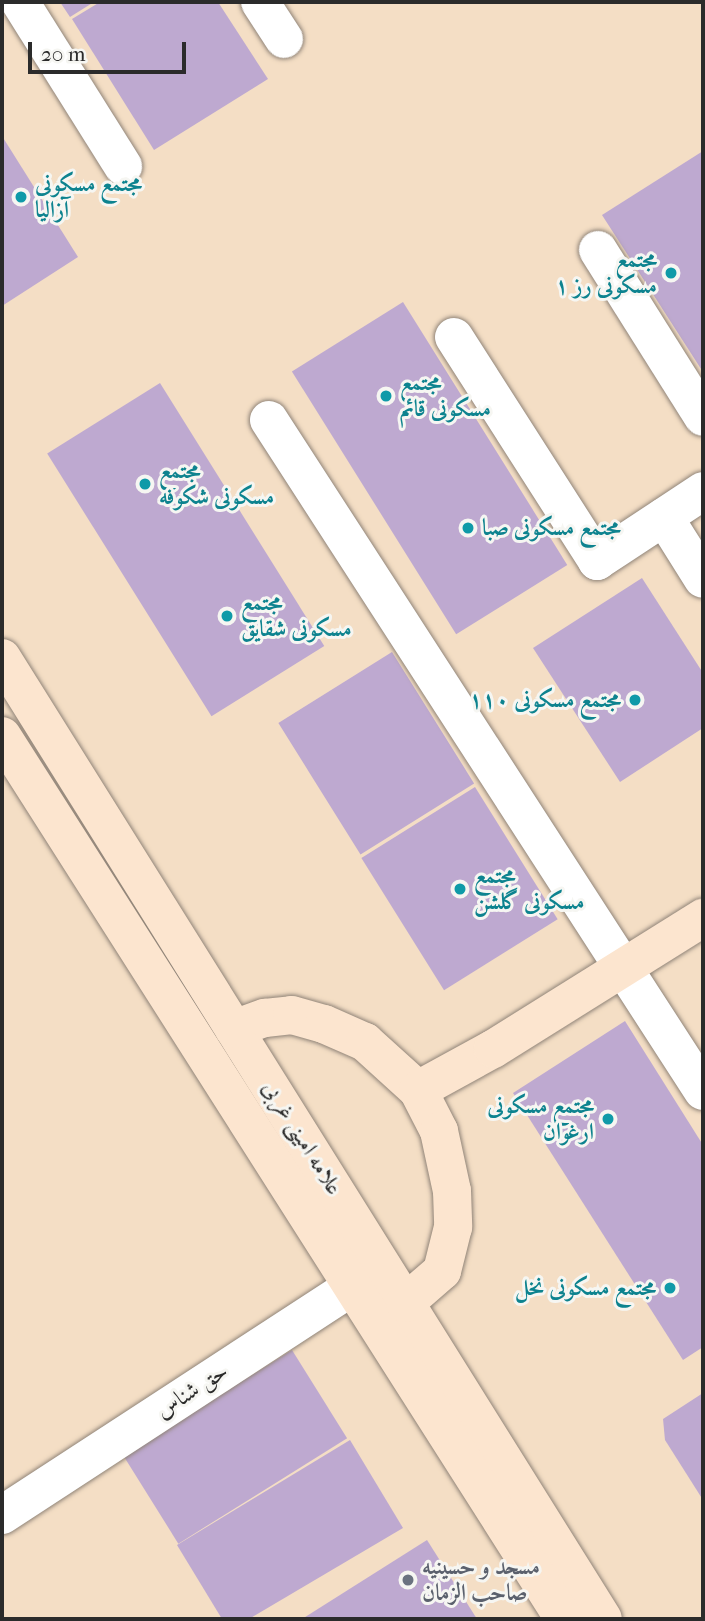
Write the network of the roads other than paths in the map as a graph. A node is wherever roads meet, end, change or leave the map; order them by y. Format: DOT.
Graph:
graph roads {
  1 [pos="20,2"];
  2 [pos="260,2"];
  3 [pos="284,39"];
  4 [pos="123,166"];
  5 [pos="598,250"];
  6 [pos="454,337"];
  7 [pos="703,417"];
  8 [pos="269,420"];
  9 [pos="703,491"];
  10 [pos="664,517"];
  11 [pos="703,579"];
  12 [pos="2,658"];
  13 [pos="2,736"];
  14 [pos="703,918"];
  15 [pos="625,968"];
  16 [pos="234,1029"];
  17 [pos="418,1090"];
  18 [pos="703,1091"];
  19 [pos="367,1277"];
  20 [pos="405,1303"];
  21 [pos="2,1515"];
  22 [pos="564,1619"];
  23 [pos="603,1619"];
  1 -- 4 [label="street"];
  2 -- 3 [label="street"];
  5 -- 7 [label="street"];
  6 -- 10 [label="street"];
  8 -- 15 [label="street"];
  9 -- 10 [label="street"];
  10 -- 11 [label="street"];
  12 -- 16 [label="main road, علامه امینی غربی"];
  13 -- 19 [label="main road, علامه امینی غربی"];
  14 -- 15 [label="main road"];
  15 -- 17 [label="main road"];
  15 -- 18 [label="street"];
  16 -- 17 [label="main road"];
  16 -- 19 [label="main road, علامه امینی غربی"];
  17 -- 20 [label="main road"];
  19 -- 20 [label="main road, علامه امینی غربی"];
  19 -- 21 [label="street, حق شناس"];
  19 -- 22 [label="main road, علامه امینی غربی"];
  20 -- 23 [label="main road, علامه امینی غربی"];
}
